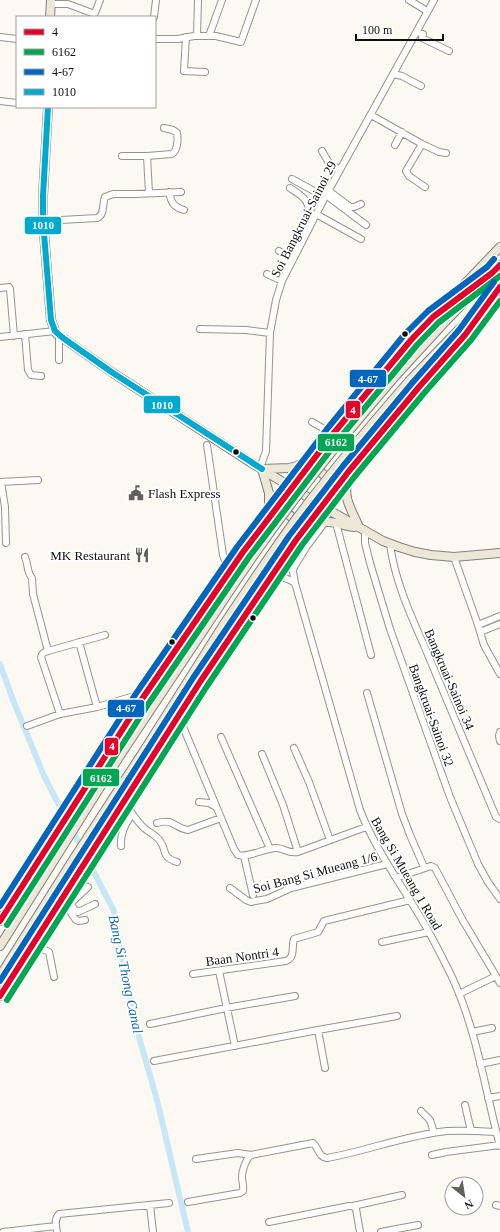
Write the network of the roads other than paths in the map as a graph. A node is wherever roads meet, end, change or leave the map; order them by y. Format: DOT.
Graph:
graph roads {
  1 [pos="100,0"];
  2 [pos="156,0"];
  3 [pos="198,0"];
  4 [pos="222,0"];
  5 [pos="256,0"];
  6 [pos="409,0"];
  7 [pos="434,0"];
  8 [pos="50,2"];
  9 [pos="427,11"];
  10 [pos="50,16"];
  11 [pos="154,16"];
  12 [pos="417,32"];
  13 [pos="0,36"];
  14 [pos="197,36"];
  15 [pos="209,36"];
  16 [pos="186,37"];
  17 [pos="16,39"];
  18 [pos="156,39"];
  19 [pos="449,51"];
  20 [pos="204,72"];
  21 [pos="393,74"];
  22 [pos="421,86"];
  23 [pos="0,102"];
  24 [pos="16,103"];
  25 [pos="48,108"];
  26 [pos="371,115"];
  27 [pos="164,128"];
  28 [pos="402,132"];
  29 [pos="422,144"];
  30 [pos="395,145"];
  31 [pos="322,151"];
  32 [pos="446,153"];
  33 [pos="122,156"];
  34 [pos="147,156"];
  35 [pos="340,170"];
  36 [pos="292,179"];
  37 [pos="425,186"];
  38 [pos="290,188"];
  39 [pos="169,192"];
  40 [pos="181,192"];
  41 [pos="149,193"];
  42 [pos="327,195"];
  43 [pos="361,204"];
  44 [pos="184,210"];
  45 [pos="315,215"];
  46 [pos="43,221"];
  47 [pos="366,226"];
  48 [pos="361,239"];
  49 [pos="500,247"];
  50 [pos="279,251"];
  51 [pos="293,259"];
  52 [pos="500,265"];
  53 [pos="492,273"];
  54 [pos="267,274"];
  55 [pos="282,281"];
  56 [pos="500,287"];
  57 [pos="0,288"];
  58 [pos="500,300"];
  59 [pos="433,317"];
  60 [pos="200,329"];
  61 [pos="57,333"];
  62 [pos="270,333"];
  63 [pos="25,334"];
  64 [pos="465,335"];
  65 [pos="14,336"];
  66 [pos="0,337"];
  67 [pos="59,360"];
  68 [pos="41,376"];
  69 [pos="312,422"];
  70 [pos="333,434"];
  71 [pos="208,446"];
  72 [pos="316,456"];
  73 [pos="261,468"];
  74 [pos="349,471"];
  75 [pos="38,480"];
  76 [pos="1,482"];
  77 [pos="292,488"];
  78 [pos="321,506"];
  79 [pos="266,521"];
  80 [pos="325,522"];
  81 [pos="336,523"];
  82 [pos="362,529"];
  83 [pos="298,537"];
  84 [pos="6,544"];
  85 [pos="390,544"];
  86 [pos="290,549"];
  87 [pos="500,553"];
  88 [pos="26,557"];
  89 [pos="454,557"];
  90 [pos="293,569"];
  91 [pos="229,572"];
  92 [pos="269,580"];
  93 [pos="295,583"];
  94 [pos="500,616"];
  95 [pos="500,624"];
  96 [pos="478,625"];
  97 [pos="480,632"];
  98 [pos="105,635"];
  99 [pos="79,642"];
  100 [pos="48,651"];
  101 [pos="371,655"];
  102 [pos="500,674"];
  103 [pos="157,677"];
  104 [pos="367,693"];
  105 [pos="142,699"];
  106 [pos="97,707"];
  107 [pos="60,714"];
  108 [pos="179,717"];
  109 [pos="27,726"];
  110 [pos="500,732"];
  111 [pos="222,737"];
  112 [pos="500,741"];
  113 [pos="294,748"];
  114 [pos="121,754"];
  115 [pos="262,754"];
  116 [pos="124,801"];
  117 [pos="198,802"];
  118 [pos="216,806"];
  119 [pos="132,814"];
  120 [pos="221,818"];
  121 [pos="500,819"];
  122 [pos="157,823"];
  123 [pos="366,827"];
  124 [pos="330,840"];
  125 [pos="121,846"];
  126 [pos="270,849"];
  127 [pos="298,852"];
  128 [pos="242,856"];
  129 [pos="176,862"];
  130 [pos="386,864"];
  131 [pos="424,867"];
  132 [pos="396,878"];
  133 [pos="88,887"];
  134 [pos="230,888"];
  135 [pos="253,895"];
  136 [pos="63,897"];
  137 [pos="500,899"];
  138 [pos="410,900"];
  139 [pos="70,903"];
  140 [pos="95,904"];
  141 [pos="86,920"];
  142 [pos="0,921"];
  143 [pos="429,932"];
  144 [pos="382,942"];
  145 [pos="32,944"];
  146 [pos="0,946"];
  147 [pos="18,948"];
  148 [pos="219,971"];
  149 [pos="194,974"];
  150 [pos="0,976"];
  151 [pos="496,976"];
  152 [pos="54,977"];
  153 [pos="500,983"];
  154 [pos="0,990"];
  155 [pos="460,994"];
  156 [pos="0,996"];
  157 [pos="295,996"];
  158 [pos="226,1008"];
  159 [pos="397,1016"];
  160 [pos="150,1024"];
  161 [pos="492,1028"];
  162 [pos="318,1030"];
  163 [pos="472,1032"];
  164 [pos="235,1046"];
  165 [pos="500,1060"];
  166 [pos="154,1062"];
  167 [pos="480,1064"];
  168 [pos="325,1068"];
  169 [pos="500,1096"];
  170 [pos="488,1098"];
  171 [pos="465,1105"];
  172 [pos="421,1111"];
  173 [pos="497,1129"];
  174 [pos="471,1131"];
  175 [pos="434,1133"];
  176 [pos="500,1146"];
  177 [pos="251,1155"];
  178 [pos="432,1155"];
  179 [pos="196,1159"];
  180 [pos="402,1195"];
  181 [pos="188,1202"];
  182 [pos="168,1203"];
  183 [pos="150,1205"];
  184 [pos="353,1206"];
  185 [pos="268,1222"];
  186 [pos="418,1226"];
  187 [pos="57,1229"];
  188 [pos="3,1232"];
  189 [pos="153,1232"];
  190 [pos="360,1232"];
  191 [pos="381,1232"];
  1 -- 8 [label="street"];
  2 -- 11 [label="street"];
  3 -- 14 [label="street"];
  4 -- 15 [label="street"];
  5 -- 15 [label="street"];
  6 -- 9 [label="street"];
  7 -- 9 [label="street, Soi Bangkruai-Sainoi 29"];
  8 -- 10 [label="main road"];
  9 -- 12 [label="street, Soi Bangkruai-Sainoi 29"];
  12 -- 19 [label="street"];
  12 -- 21 [label="street, Soi Bangkruai-Sainoi 29"];
  13 -- 17 [label="street"];
  14 -- 15 [label="street"];
  14 -- 16 [label="street"];
  16 -- 18 [label="street"];
  16 -- 20 [label="street"];
  21 -- 22 [label="street"];
  21 -- 26 [label="street, Soi Bangkruai-Sainoi 29"];
  23 -- 24 [label="street"];
  25 -- 46 [label="main road"];
  26 -- 28 [label="street"];
  26 -- 35 [label="street, Soi Bangkruai-Sainoi 29"];
  27 -- 34 [label="street"];
  28 -- 29 [label="street"];
  28 -- 30 [label="street"];
  29 -- 32 [label="street"];
  29 -- 37 [label="street"];
  31 -- 35 [label="street"];
  33 -- 34 [label="street"];
  34 -- 41 [label="street"];
  35 -- 42 [label="street, Soi Bangkruai-Sainoi 29"];
  36 -- 42 [label="street"];
  38 -- 45 [label="street"];
  39 -- 40 [label="street"];
  39 -- 41 [label="street"];
  39 -- 44 [label="street"];
  41 -- 46 [label="street"];
  42 -- 43 [label="street"];
  42 -- 45 [label="street, Soi Bangkruai-Sainoi 29"];
  42 -- 47 [label="street"];
  45 -- 48 [label="street"];
  45 -- 51 [label="street, Soi Bangkruai-Sainoi 29"];
  46 -- 61 [label="main road"];
  49 -- 59 [label="main road"];
  50 -- 51 [label="street"];
  51 -- 55 [label="street, Soi Bangkruai-Sainoi 29"];
  52 -- 53 [label="main road"];
  53 -- 59 [label="main road"];
  53 -- 114 [label="main road, bridge"];
  54 -- 55 [label="street"];
  55 -- 62 [label="street, Soi Bangkruai-Sainoi 29"];
  56 -- 64 [label="main road"];
  56 -- 147 [label="main road, bridge"];
  57 -- 65 [label="street"];
  58 -- 64 [label="main road"];
  59 -- 70 [label="main road"];
  60 -- 62 [label="street"];
  61 -- 63 [label="street"];
  61 -- 67 [label="street"];
  61 -- 73 [label="main road"];
  62 -- 73 [label="street, Soi Bangkruai-Sainoi 29"];
  63 -- 65 [label="street"];
  63 -- 68 [label="street"];
  64 -- 74 [label="main road"];
  65 -- 66 [label="street"];
  69 -- 70 [label="street"];
  70 -- 72 [label="main road"];
  71 -- 91 [label="street"];
  72 -- 73 [label="main road"];
  72 -- 74 [label="main road"];
  72 -- 77 [label="main road"];
  73 -- 77 [label="main road"];
  73 -- 79 [label="main road"];
  74 -- 78 [label="main road"];
  74 -- 82 [label="main road"];
  75 -- 76 [label="street"];
  76 -- 84 [label="street"];
  77 -- 78 [label="main road"];
  77 -- 79 [label="main road"];
  78 -- 82 [label="main road"];
  78 -- 83 [label="main road"];
  79 -- 83 [label="main road"];
  79 -- 91 [label="main road"];
  80 -- 81 [label="main road"];
  80 -- 83 [label="main road"];
  80 -- 90 [label="street"];
  81 -- 82 [label="main road"];
  81 -- 101 [label="street"];
  82 -- 85 [label="main road"];
  82 -- 137 [label="street, Bangkruai-Sainoi 32"];
  83 -- 86 [label="main road"];
  85 -- 89 [label="main road"];
  85 -- 121 [label="street, Bangkruai-Sainoi 34"];
  86 -- 90 [label="street, Bang Si Mueang 1 Road"];
  86 -- 92 [label="main road"];
  87 -- 89 [label="main road"];
  88 -- 100 [label="street"];
  89 -- 96 [label="street"];
  90 -- 93 [label="street, Bang Si Mueang 1 Road"];
  91 -- 103 [label="main road"];
  92 -- 93 [label="street"];
  92 -- 108 [label="main road"];
  93 -- 123 [label="street, Bang Si Mueang 1 Road"];
  94 -- 96 [label="street"];
  95 -- 97 [label="street"];
  96 -- 97 [label="street"];
  97 -- 102 [label="street"];
  98 -- 99 [label="street"];
  99 -- 100 [label="street"];
  99 -- 106 [label="street"];
  100 -- 107 [label="street"];
  103 -- 105 [label="main road"];
  103 -- 114 [label="main road"];
  104 -- 131 [label="street"];
  105 -- 106 [label="street"];
  105 -- 142 [label="main road"];
  106 -- 107 [label="street"];
  107 -- 109 [label="street"];
  108 -- 116 [label="main road"];
  108 -- 118 [label="street"];
  110 -- 112 [label="street"];
  111 -- 126 [label="street"];
  113 -- 124 [label="street"];
  114 -- 146 [label="main road"];
  115 -- 127 [label="street"];
  116 -- 119 [label="street"];
  116 -- 136 [label="main road"];
  117 -- 118 [label="street"];
  118 -- 120 [label="street"];
  119 -- 125 [label="street"];
  119 -- 129 [label="street"];
  120 -- 122 [label="street"];
  120 -- 128 [label="street"];
  123 -- 124 [label="street"];
  123 -- 130 [label="street, Bang Si Mueang 1 Road"];
  124 -- 127 [label="street"];
  126 -- 127 [label="street"];
  126 -- 128 [label="street"];
  128 -- 135 [label="street"];
  130 -- 132 [label="street, Bang Si Mueang 1 Road"];
  130 -- 134 [label="street, Soi Bang Si Mueang 1/6"];
  131 -- 132 [label="street"];
  131 -- 151 [label="street"];
  132 -- 138 [label="street, Bang Si Mueang 1 Road"];
  133 -- 139 [label="street"];
  136 -- 139 [label="street"];
  136 -- 141 [label="street"];
  136 -- 145 [label="main road"];
  138 -- 143 [label="street, Bang Si Mueang 1 Road"];
  138 -- 148 [label="street, Baan Nontri 4"];
  139 -- 140 [label="street"];
  143 -- 144 [label="street"];
  143 -- 155 [label="street, Bang Si Mueang 1 Road"];
  145 -- 152 [label="street"];
  145 -- 156 [label="main road"];
  147 -- 150 [label="main road"];
  147 -- 154 [label="main road"];
  148 -- 149 [label="street, Baan Nontri 4"];
  148 -- 158 [label="street"];
  151 -- 153 [label="street"];
  151 -- 155 [label="street"];
  155 -- 163 [label="street, Bang Si Mueang 1 Road"];
  157 -- 158 [label="street"];
  158 -- 160 [label="street"];
  158 -- 164 [label="street"];
  159 -- 162 [label="street"];
  161 -- 163 [label="street"];
  162 -- 164 [label="street"];
  162 -- 168 [label="street"];
  163 -- 167 [label="street, Bang Si Mueang 1 Road"];
  164 -- 166 [label="street"];
  165 -- 167 [label="street"];
  167 -- 170 [label="street, Bang Si Mueang 1 Road"];
  169 -- 170 [label="street"];
  170 -- 173 [label="street, Bang Si Mueang 1 Road"];
  171 -- 174 [label="street"];
  172 -- 175 [label="street"];
  173 -- 174 [label="street"];
  173 -- 176 [label="street, Bang Si Mueang 1 Road"];
  174 -- 175 [label="street"];
  175 -- 177 [label="street"];
  176 -- 178 [label="street"];
  177 -- 179 [label="street"];
  177 -- 181 [label="street"];
  180 -- 184 [label="street"];
  182 -- 183 [label="street"];
  183 -- 187 [label="street"];
  183 -- 189 [label="street"];
  184 -- 185 [label="street"];
  184 -- 190 [label="street"];
  186 -- 191 [label="street"];
  187 -- 188 [label="street"];
}
